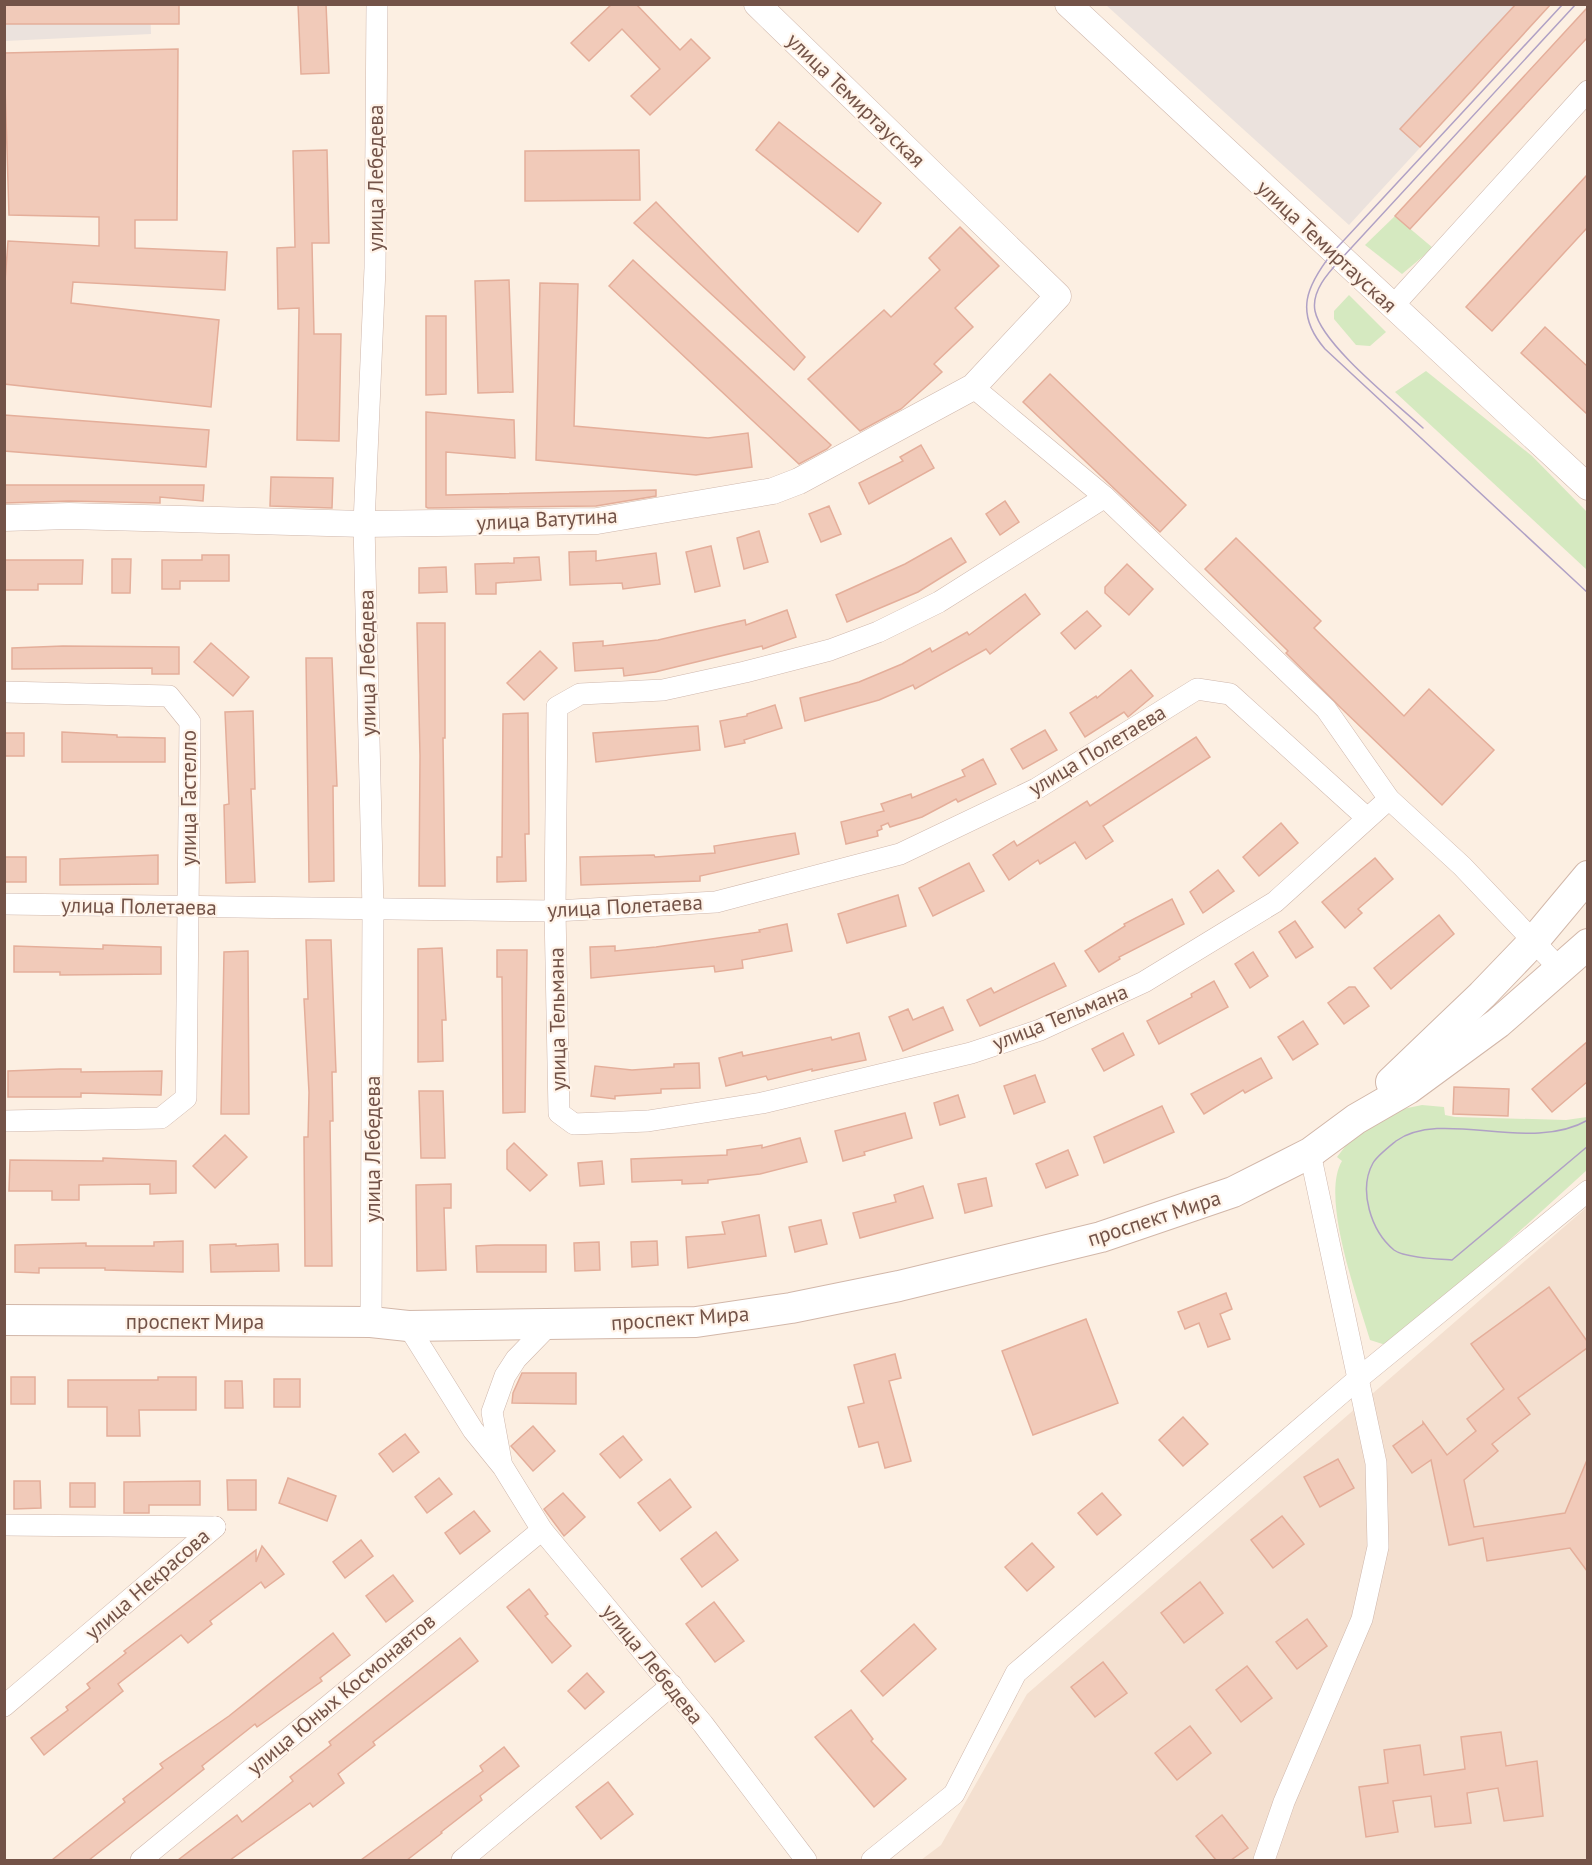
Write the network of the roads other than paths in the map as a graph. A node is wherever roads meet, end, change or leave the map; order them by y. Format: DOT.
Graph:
graph roads {
  1 [pos="377,4"];
  2 [pos="757,4"];
  3 [pos="1068,4"];
  4 [pos="1587,91"];
  5 [pos="1058,296"];
  6 [pos="1392,307"];
  7 [pos="973,387"];
  8 [pos="1587,487"];
  9 [pos="1105,497"];
  10 [pos="4,518"];
  11 [pos="364,524"];
  12 [pos="4,692"];
  13 [pos="1389,799"];
  14 [pos="1367,818"];
  15 [pos="1587,876"];
  16 [pos="4,904"];
  17 [pos="188,906"];
  18 [pos="373,910"];
  19 [pos="555,911"];
  20 [pos="1533,942"];
  21 [pos="1587,944"];
  22 [pos="1559,968"];
  23 [pos="1356,1119"];
  24 [pos="4,1121"];
  25 [pos="1310,1153"];
  26 [pos="1587,1191"];
  27 [pos="4,1320"];
  28 [pos="371,1322"];
  29 [pos="549,1325"];
  30 [pos="408,1326"];
  31 [pos="1359,1378"];
  32 [pos="503,1467"];
  33 [pos="4,1525"];
  34 [pos="542,1530"];
  35 [pos="672,1685"];
  36 [pos="4,1706"];
  37 [pos="141,1860"];
  38 [pos="462,1860"];
  39 [pos="806,1860"];
  40 [pos="872,1860"];
  41 [pos="1264,1860"];
  1 -- 11 [label="street, улица Лебедева"];
  2 -- 5 [label="street, улица Темиртауская"];
  3 -- 6 [label="street, улица Темиртауская"];
  4 -- 6 [label="street"];
  5 -- 7 [label="street, улица Ватутина"];
  6 -- 8 [label="street, улица Темиртауская"];
  7 -- 9 [label="street"];
  7 -- 11 [label="street, улица Ватутина"];
  9 -- 13 [label="street"];
  9 -- 19 [label="street, улица Тельмана"];
  10 -- 11 [label="street, улица Ватутина"];
  11 -- 18 [label="street, улица Лебедева"];
  12 -- 17 [label="street, улица Гастелло"];
  13 -- 14 [label="street, улица Тельмана"];
  13 -- 20 [label="street"];
  14 -- 19 [label="street, улица Полетаева"];
  14 -- 19 [label="street, улица Тельмана"];
  15 -- 20 [label="main road, проспект Мира"];
  16 -- 17 [label="street, улица Полетаева"];
  17 -- 18 [label="street, улица Полетаева"];
  17 -- 24 [label="street, улица Гастелло"];
  18 -- 19 [label="street, улица Полетаева"];
  18 -- 28 [label="street, улица Лебедева"];
  20 -- 22 [label="street"];
  20 -- 23 [label="main road, проспект Мира"];
  21 -- 22 [label="main road, проспект Мира"];
  22 -- 23 [label="main road, проспект Мира"];
  23 -- 25 [label="main road, проспект Мира"];
  25 -- 29 [label="main road, проспект Мира"];
  25 -- 31 [label="street"];
  26 -- 31 [label="street"];
  27 -- 28 [label="main road, проспект Мира"];
  28 -- 30 [label="main road, проспект Мира"];
  29 -- 30 [label="main road, проспект Мира"];
  29 -- 32 [label="street, улица Лебедева"];
  30 -- 32 [label="street, улица Лебедева"];
  31 -- 40 [label="street"];
  31 -- 41 [label="street"];
  32 -- 34 [label="street, улица Лебедева"];
  33 -- 36 [label="street, улица Некрасова"];
  34 -- 35 [label="street, улица Лебедева"];
  34 -- 37 [label="street, улица Юных Космонавтов"];
  35 -- 38 [label="street"];
  35 -- 39 [label="street, улица Лебедева"];
}
